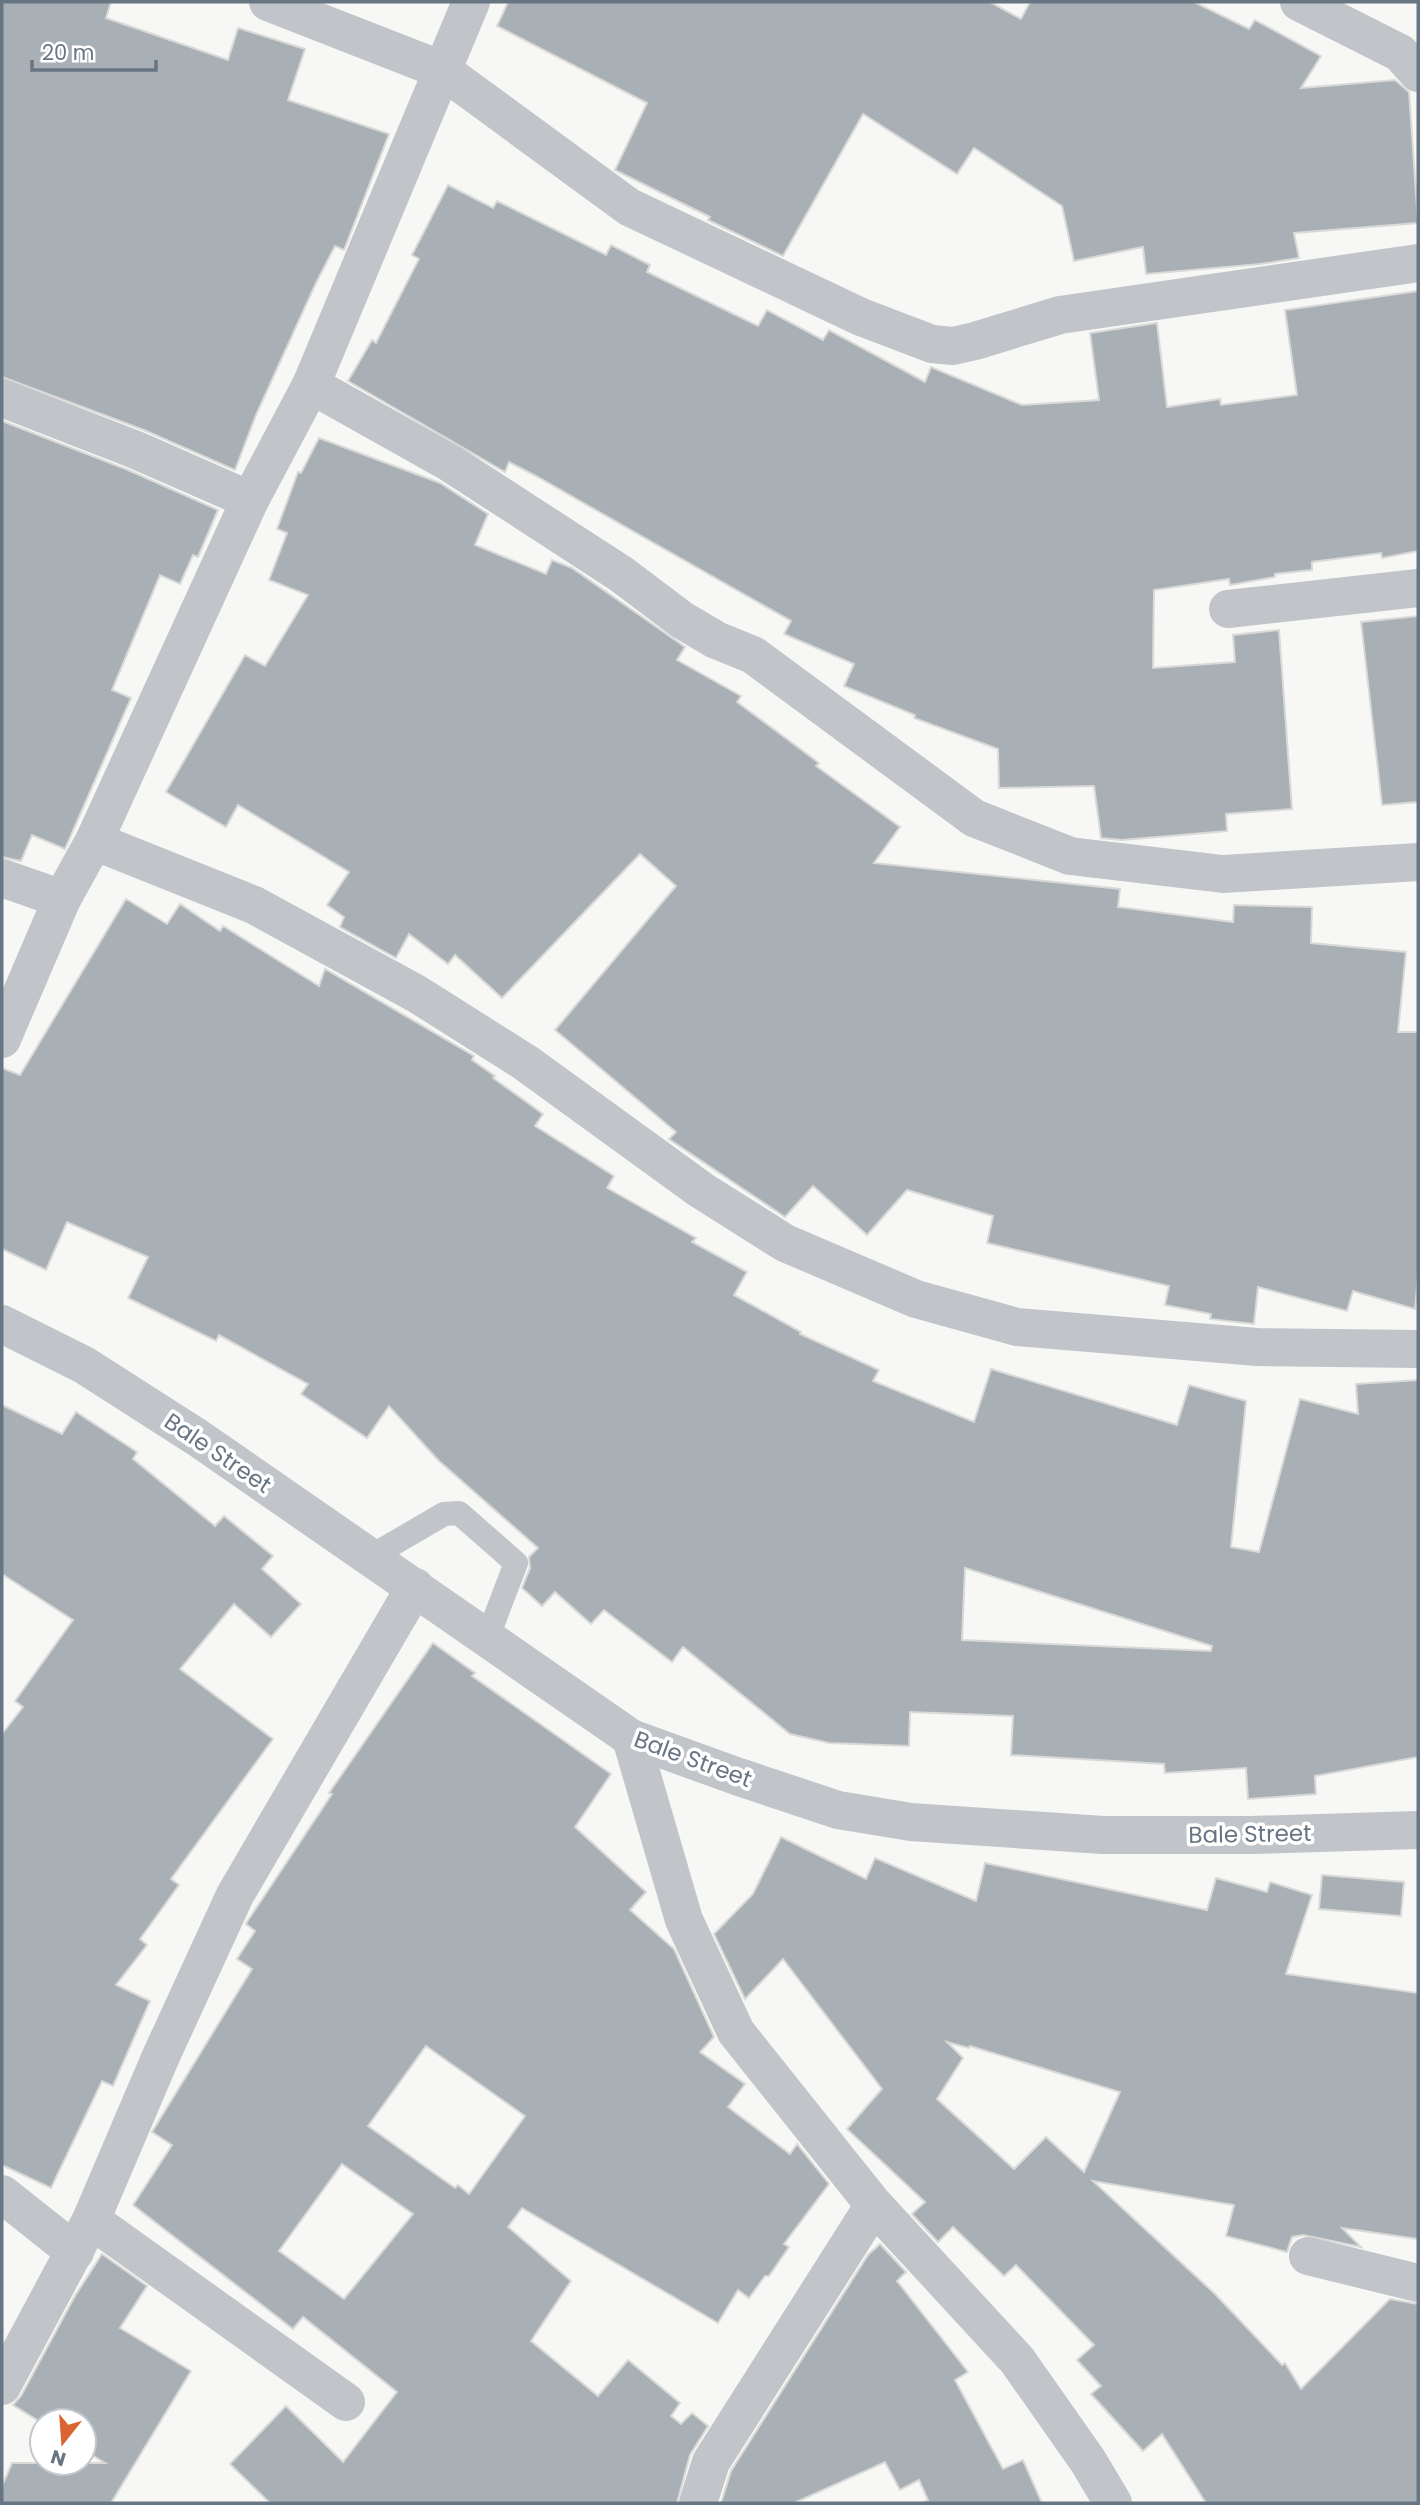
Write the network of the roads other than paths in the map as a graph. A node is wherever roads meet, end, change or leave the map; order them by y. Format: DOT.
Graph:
graph roads {
  1 [pos="268,2"];
  2 [pos="471,2"];
  3 [pos="1299,2"];
  4 [pos="442,70"];
  5 [pos="1418,73"];
  6 [pos="1418,263"];
  7 [pos="311,385"];
  8 [pos="2,398"];
  9 [pos="250,500"];
  10 [pos="1418,589"];
  11 [pos="1228,610"];
  12 [pos="94,841"];
  13 [pos="1418,862"];
  14 [pos="2,878"];
  15 [pos="62,898"];
  16 [pos="2,1039"];
  17 [pos="2,1324"];
  18 [pos="1418,1349"];
  19 [pos="370,1557"];
  20 [pos="415,1587"];
  21 [pos="488,1636"];
  22 [pos="631,1738"];
  23 [pos="1418,1830"];
  24 [pos="2,2194"];
  25 [pos="874,2205"];
  26 [pos="83,2236"];
  27 [pos="1308,2256"];
  28 [pos="1418,2283"];
  29 [pos="2,2386"];
  30 [pos="346,2402"];
  31 [pos="698,2503"];
  32 [pos="1113,2503"];
  1 -- 4 [label="street"];
  2 -- 4 [label="street"];
  3 -- 5 [label="street"];
  4 -- 6 [label="street"];
  4 -- 7 [label="street"];
  7 -- 9 [label="street"];
  7 -- 13 [label="street"];
  8 -- 9 [label="street"];
  9 -- 12 [label="street"];
  10 -- 11 [label="street"];
  12 -- 15 [label="street"];
  12 -- 18 [label="street"];
  14 -- 15 [label="street"];
  15 -- 16 [label="street"];
  17 -- 19 [label="street, Bale Street"];
  19 -- 20 [label="street, Bale Street"];
  19 -- 21 [label="lane"];
  20 -- 21 [label="street, Bale Street"];
  20 -- 26 [label="street"];
  21 -- 22 [label="street, Bale Street"];
  22 -- 23 [label="street, Bale Street"];
  22 -- 25 [label="street"];
  24 -- 26 [label="street"];
  25 -- 31 [label="street"];
  25 -- 32 [label="street"];
  26 -- 29 [label="street"];
  26 -- 30 [label="street"];
  27 -- 28 [label="street"];
}
